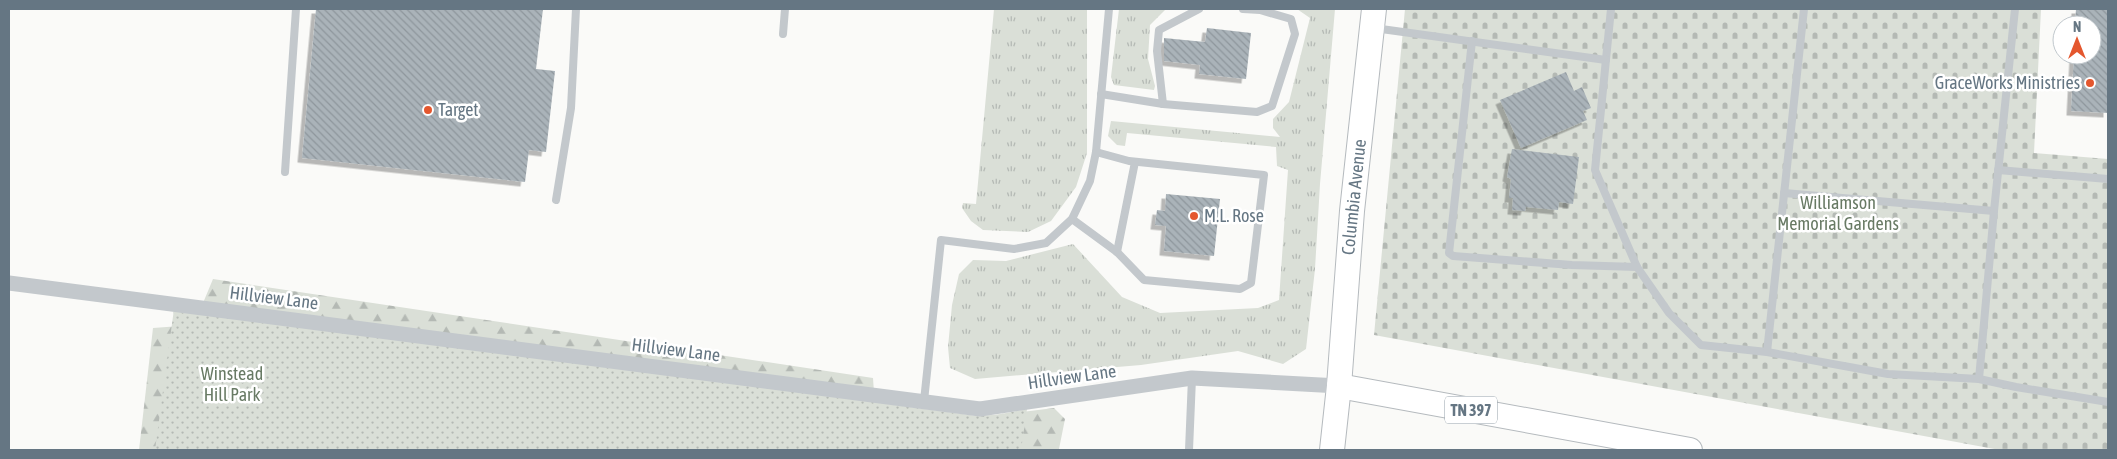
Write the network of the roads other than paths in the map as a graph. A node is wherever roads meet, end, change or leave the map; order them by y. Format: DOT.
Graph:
graph roads {
  1 [pos="296,9"];
  2 [pos="576,9"];
  3 [pos="785,9"];
  4 [pos="1109,9"];
  5 [pos="1199,9"];
  6 [pos="1243,9"];
  7 [pos="1611,9"];
  8 [pos="1804,9"];
  9 [pos="2015,9"];
  10 [pos="1373,18"];
  11 [pos="783,34"];
  12 [pos="1472,42"];
  13 [pos="1606,60"];
  14 [pos="1101,94"];
  15 [pos="1163,104"];
  16 [pos="1096,152"];
  17 [pos="1135,162"];
  18 [pos="1998,170"];
  19 [pos="285,172"];
  20 [pos="2108,179"];
  21 [pos="1784,193"];
  22 [pos="556,200"];
  23 [pos="1994,211"];
  24 [pos="1072,219"];
  25 [pos="1117,252"];
  26 [pos="1637,267"];
  27 [pos="9,283"];
  28 [pos="1767,352"];
  29 [pos="1192,378"];
  30 [pos="1979,379"];
  31 [pos="1339,386"];
  32 [pos="924,402"];
  33 [pos="2108,402"];
  34 [pos="1189,450"];
  35 [pos="1332,450"];
  36 [pos="1690,450"];
  1 -- 19 [label="lane"];
  2 -- 22 [label="lane"];
  3 -- 11 [label="lane"];
  4 -- 14 [label="lane"];
  5 -- 15 [label="lane"];
  6 -- 15 [label="lane"];
  7 -- 13 [label="lane"];
  8 -- 21 [label="lane"];
  9 -- 18 [label="lane"];
  10 -- 12 [label="lane"];
  10 -- 31 [label="main road, Columbia Avenue"];
  12 -- 13 [label="lane"];
  12 -- 26 [label="lane"];
  13 -- 26 [label="lane"];
  14 -- 15 [label="lane"];
  14 -- 16 [label="lane"];
  16 -- 17 [label="lane"];
  16 -- 24 [label="lane"];
  17 -- 25 [label="lane"];
  17 -- 25 [label="lane"];
  18 -- 20 [label="lane"];
  18 -- 23 [label="lane"];
  21 -- 23 [label="lane"];
  21 -- 28 [label="lane"];
  23 -- 30 [label="lane"];
  24 -- 25 [label="lane"];
  24 -- 32 [label="lane"];
  26 -- 28 [label="lane"];
  27 -- 32 [label="street, Hillview Lane"];
  28 -- 30 [label="lane"];
  29 -- 31 [label="street, Hillview Lane"];
  29 -- 32 [label="street, Hillview Lane"];
  29 -- 34 [label="lane"];
  30 -- 33 [label="lane"];
  31 -- 35 [label="main road, Columbia Avenue"];
  31 -- 36 [label="main road, TN 397"];
}
